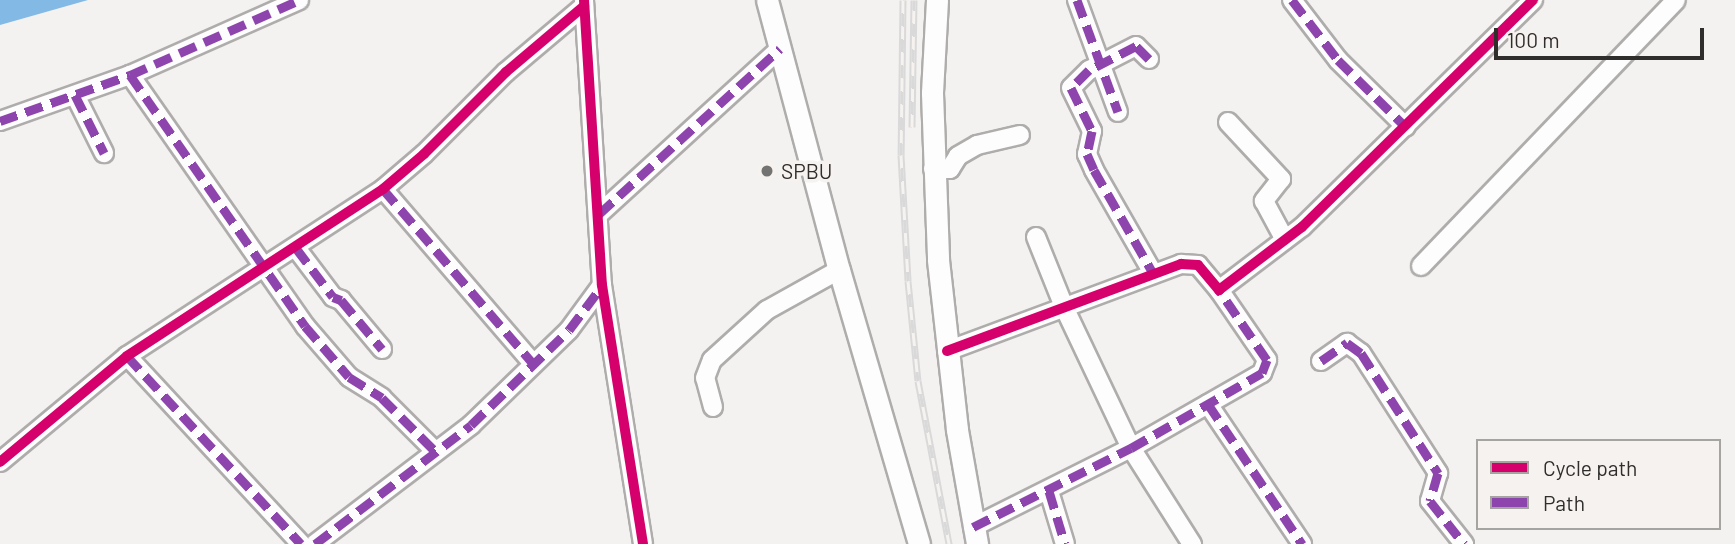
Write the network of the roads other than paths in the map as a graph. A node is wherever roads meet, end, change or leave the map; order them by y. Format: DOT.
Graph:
graph roads {
  1 [pos="299,0"];
  2 [pos="767,0"];
  3 [pos="937,0"];
  4 [pos="1077,0"];
  5 [pos="1292,0"];
  6 [pos="1676,0"];
  7 [pos="584,3"];
  8 [pos="1526,3"];
  9 [pos="780,49"];
  10 [pos="1149,59"];
  11 [pos="1101,65"];
  12 [pos="130,75"];
  13 [pos="75,95"];
  14 [pos="1118,112"];
  15 [pos="0,121"];
  16 [pos="1228,122"];
  17 [pos="1406,127"];
  18 [pos="1020,135"];
  19 [pos="104,153"];
  20 [pos="933,169"];
  21 [pos="383,189"];
  22 [pos="599,214"];
  23 [pos="1036,237"];
  24 [pos="1285,240"];
  25 [pos="296,247"];
  26 [pos="1421,266"];
  27 [pos="263,269"];
  28 [pos="839,270"];
  29 [pos="1153,273"];
  30 [pos="603,285"];
  31 [pos="1219,290"];
  32 [pos="1065,310"];
  33 [pos="382,349"];
  34 [pos="947,351"];
  35 [pos="127,356"];
  36 [pos="1321,361"];
  37 [pos="532,362"];
  38 [pos="1208,404"];
  39 [pos="713,407"];
  40 [pos="1131,448"];
  41 [pos="436,452"];
  42 [pos="0,462"];
  43 [pos="1049,491"];
  44 [pos="975,536"];
  45 [pos="301,544"];
  46 [pos="314,544"];
  47 [pos="643,544"];
  48 [pos="919,544"];
  49 [pos="1065,544"];
  50 [pos="1192,544"];
  51 [pos="1301,544"];
  52 [pos="1464,544"];
  1 -- 12 [label="street"];
  2 -- 9 [label="main road"];
  3 -- 20 [label="main road"];
  4 -- 11 [label="street"];
  5 -- 17 [label="street"];
  6 -- 26 [label="street"];
  7 -- 21 [label="street"];
  7 -- 22 [label="street"];
  8 -- 17 [label="street"];
  9 -- 22 [label="street"];
  9 -- 28 [label="main road"];
  10 -- 11 [label="street"];
  11 -- 14 [label="street"];
  11 -- 29 [label="street"];
  12 -- 13 [label="street"];
  12 -- 27 [label="street"];
  13 -- 15 [label="street"];
  13 -- 19 [label="street"];
  16 -- 24 [label="street"];
  17 -- 24 [label="street"];
  18 -- 20 [label="street"];
  20 -- 34 [label="main road"];
  21 -- 25 [label="street"];
  21 -- 37 [label="street"];
  22 -- 30 [label="street"];
  23 -- 32 [label="street"];
  24 -- 31 [label="street"];
  25 -- 27 [label="street"];
  25 -- 33 [label="street"];
  27 -- 35 [label="street"];
  27 -- 41 [label="street"];
  28 -- 39 [label="street"];
  28 -- 48 [label="main road"];
  29 -- 31 [label="street"];
  29 -- 32 [label="street"];
  30 -- 37 [label="street"];
  30 -- 47 [label="street"];
  31 -- 38 [label="street"];
  32 -- 34 [label="street"];
  32 -- 40 [label="street"];
  34 -- 44 [label="main road"];
  35 -- 42 [label="street"];
  35 -- 45 [label="street"];
  36 -- 52 [label="street"];
  37 -- 41 [label="street"];
  38 -- 40 [label="street"];
  38 -- 51 [label="street"];
  40 -- 43 [label="street"];
  40 -- 50 [label="street"];
  41 -- 46 [label="street"];
  43 -- 44 [label="street"];
  43 -- 49 [label="street"];
}
